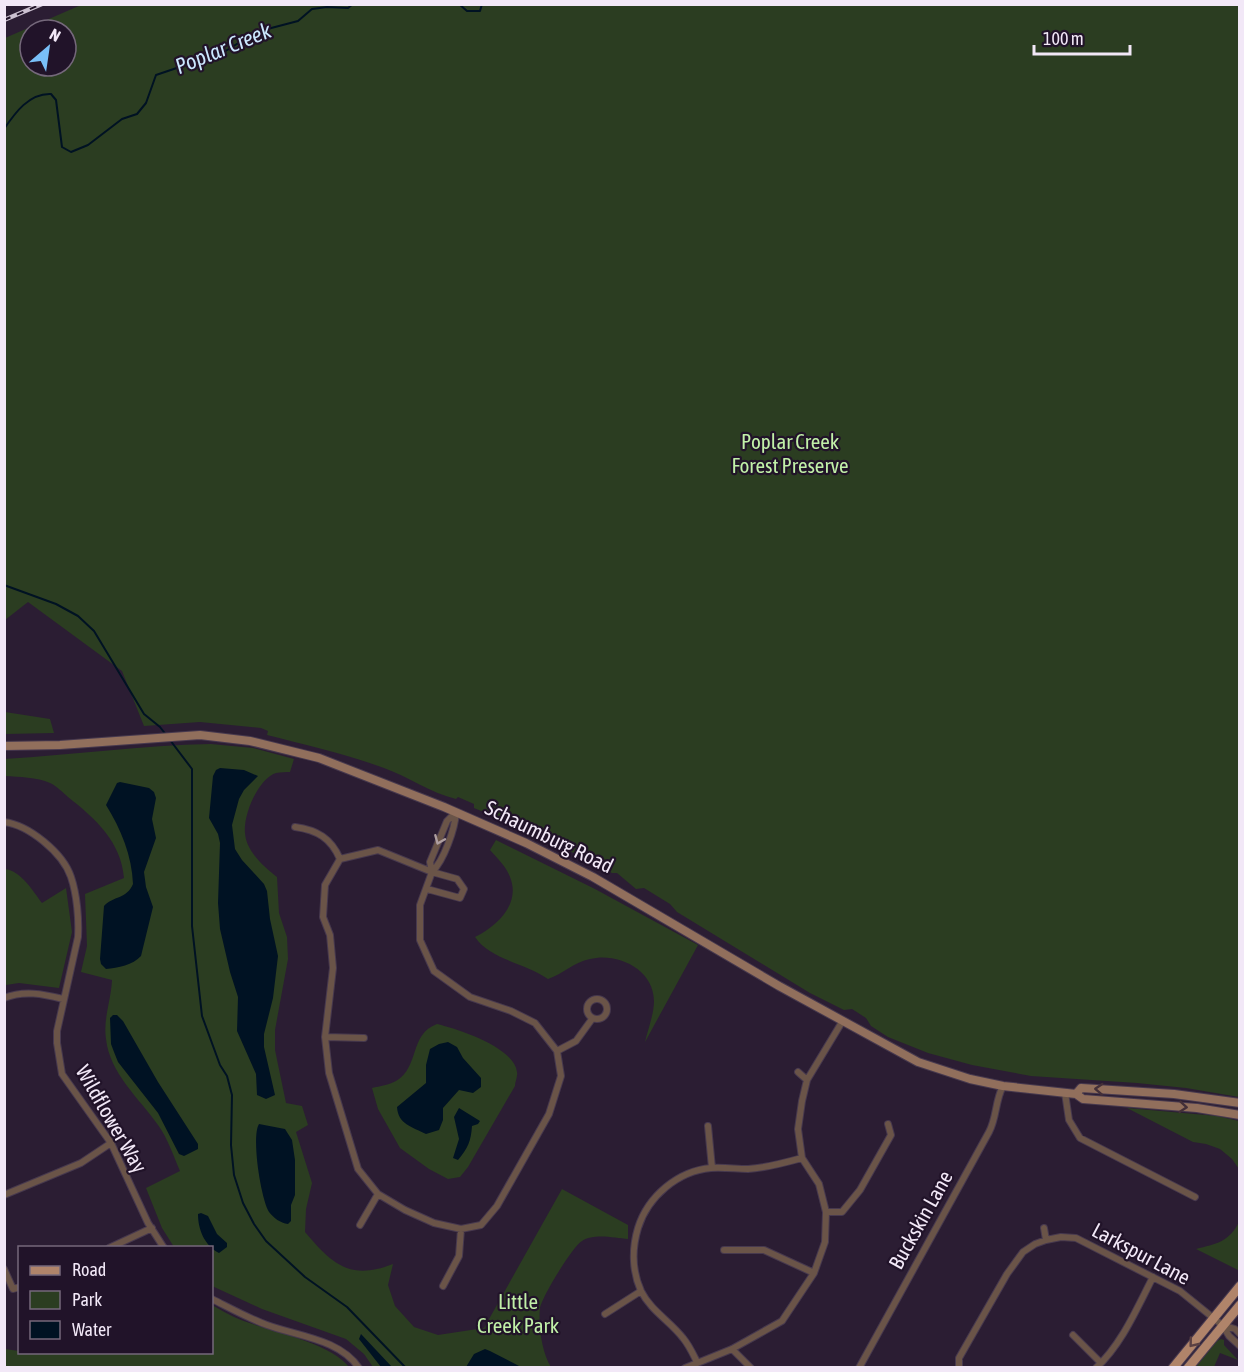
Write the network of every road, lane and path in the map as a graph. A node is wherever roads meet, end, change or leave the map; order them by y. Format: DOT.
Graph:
graph roads {
  1 [pos="4,746"];
  2 [pos="456,812"];
  3 [pos="4,822"];
  4 [pos="296,827"];
  5 [pos="340,859"];
  6 [pos="432,872"];
  7 [pos="427,889"];
  8 [pos="4,998"];
  9 [pos="63,999"];
  10 [pos="592,1019"];
  11 [pos="842,1022"];
  12 [pos="325,1037"];
  13 [pos="364,1038"];
  14 [pos="557,1050"];
  15 [pos="798,1072"];
  16 [pos="807,1080"];
  17 [pos="1003,1086"];
  18 [pos="1065,1093"];
  19 [pos="1076,1094"];
  20 [pos="1239,1102"];
  21 [pos="1239,1115"];
  22 [pos="888,1124"];
  23 [pos="708,1126"];
  24 [pos="111,1143"];
  25 [pos="802,1158"];
  26 [pos="712,1168"];
  27 [pos="378,1194"];
  28 [pos="4,1196"];
  29 [pos="1195,1197"];
  30 [pos="826,1212"];
  31 [pos="360,1225"];
  32 [pos="152,1228"];
  33 [pos="1044,1228"];
  34 [pos="460,1229"];
  35 [pos="1046,1240"];
  36 [pos="113,1246"];
  37 [pos="163,1246"];
  38 [pos="724,1250"];
  39 [pos="4,1269"];
  40 [pos="814,1273"];
  41 [pos="1153,1277"];
  42 [pos="443,1286"];
  43 [pos="1239,1286"];
  44 [pos="18,1288"];
  45 [pos="641,1291"];
  46 [pos="213,1300"];
  47 [pos="1239,1305"];
  48 [pos="605,1314"];
  49 [pos="1213,1318"];
  50 [pos="1222,1325"];
  51 [pos="1239,1334"];
  52 [pos="1073,1335"];
  53 [pos="1239,1346"];
  54 [pos="732,1349"];
  55 [pos="697,1362"];
  56 [pos="1099,1365"];
  57 [pos="359,1368"];
  58 [pos="685,1368"];
  59 [pos="751,1368"];
  60 [pos="859,1368"];
  61 [pos="959,1368"];
  62 [pos="1173,1368"];
  63 [pos="1188,1368"];
  1 -- 2 [label="main road, Schaumburg Road"];
  2 -- 6 [label="street"];
  2 -- 11 [label="main road, Schaumburg Road"];
  3 -- 9 [label="street, Wildflower Way"];
  4 -- 5 [label="street"];
  5 -- 6 [label="street"];
  5 -- 12 [label="street"];
  6 -- 7 [label="street"];
  6 -- 7 [label="street"];
  7 -- 14 [label="street"];
  8 -- 9 [label="street"];
  9 -- 24 [label="street, Wildflower Way"];
  10 -- 14 [label="street"];
  11 -- 16 [label="street"];
  11 -- 17 [label="main road, Schaumburg Road"];
  12 -- 13 [label="street"];
  12 -- 27 [label="street"];
  14 -- 34 [label="street"];
  15 -- 16 [label="street"];
  16 -- 25 [label="street"];
  17 -- 18 [label="main road, Schaumburg Road"];
  17 -- 60 [label="street, Buckskin Lane"];
  18 -- 19 [label="main road, Schaumburg Road"];
  18 -- 29 [label="street"];
  20 -- 19 [label="main road, one-way"];
  19 -- 21 [label="main road, one-way"];
  22 -- 30 [label="street"];
  23 -- 26 [label="street"];
  24 -- 28 [label="street"];
  24 -- 32 [label="street, Wildflower Way"];
  25 -- 26 [label="street"];
  25 -- 30 [label="street"];
  26 -- 45 [label="street"];
  27 -- 31 [label="street"];
  27 -- 34 [label="street"];
  30 -- 40 [label="street"];
  32 -- 36 [label="street"];
  32 -- 37 [label="street, Wildflower Way"];
  33 -- 35 [label="street"];
  34 -- 42 [label="street"];
  35 -- 41 [label="street, Larkspur Lane"];
  35 -- 61 [label="street, Larkspur Lane"];
  38 -- 40 [label="street"];
  39 -- 44 [label="street"];
  40 -- 54 [label="street"];
  41 -- 49 [label="street, Larkspur Lane"];
  41 -- 56 [label="street"];
  43 -- 49 [label="main road"];
  45 -- 48 [label="street"];
  45 -- 55 [label="street"];
  46 -- 57 [label="street"];
  47 -- 50 [label="main road"];
  49 -- 50 [label="street, Larkspur Lane"];
  49 -- 62 [label="main road, one-way"];
  50 -- 51 [label="street"];
  50 -- 53 [label="street"];
  50 -- 63 [label="main road"];
  52 -- 56 [label="street"];
  54 -- 55 [label="street"];
  54 -- 59 [label="street"];
  55 -- 58 [label="street"];
}
